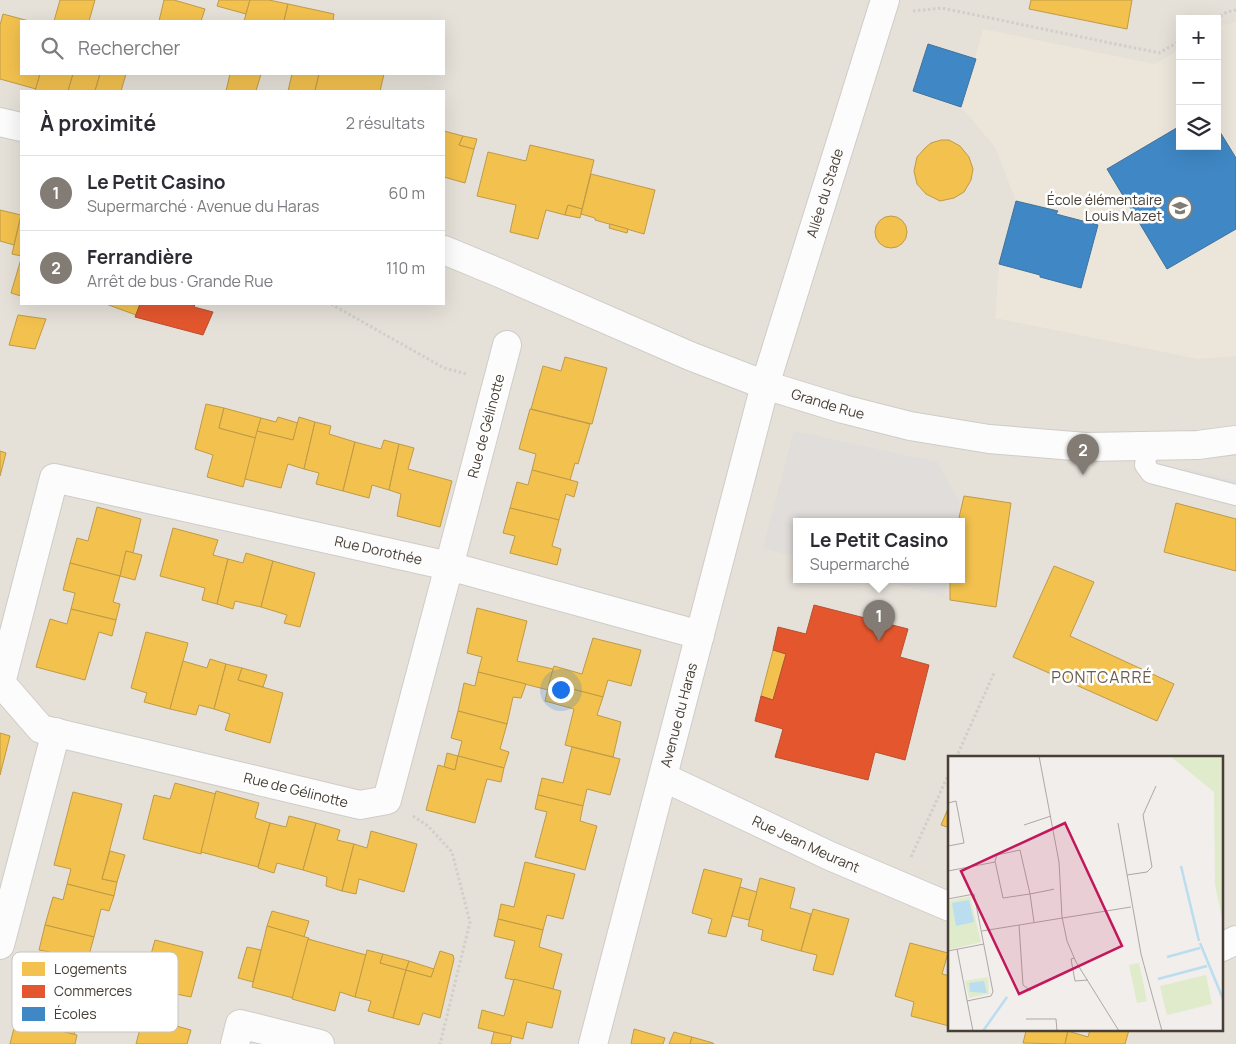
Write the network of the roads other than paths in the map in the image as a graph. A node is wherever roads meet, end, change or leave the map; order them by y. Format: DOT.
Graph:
graph roads {
  1 [pos="882,7"];
  2 [pos="0,122"];
  3 [pos="20,128"];
  4 [pos="445,250"];
  5 [pos="507,344"];
  6 [pos="765,385"];
  7 [pos="1236,440"];
  8 [pos="1148,446"];
  9 [pos="54,478"];
  10 [pos="1236,495"];
  11 [pos="448,566"];
  12 [pos="700,635"];
  13 [pos="56,732"];
  14 [pos="663,777"];
  15 [pos="948,906"];
  16 [pos="1236,940"];
  17 [pos="0,945"];
  18 [pos="1224,946"];
  19 [pos="237,1034"];
  20 [pos="320,1044"];
  21 [pos="593,1044"];
  1 -- 6 [label="street, Allée du Stade"];
  2 -- 3 [label="street"];
  4 -- 6 [label="street, Grande Rue"];
  5 -- 11 [label="street, Rue de Gélinotte"];
  6 -- 8 [label="street, Grande Rue"];
  6 -- 12 [label="street, Avenue du Haras"];
  7 -- 8 [label="street, Grande Rue"];
  8 -- 10 [label="lane"];
  9 -- 11 [label="street, Rue Dorothée"];
  9 -- 13 [label="street, Rue de Gélinotte"];
  11 -- 12 [label="street, Rue Dorothée"];
  11 -- 13 [label="street, Rue de Gélinotte"];
  12 -- 14 [label="street, Avenue du Haras"];
  13 -- 17 [label="street"];
  14 -- 15 [label="street, Rue Jean Meurant"];
  14 -- 21 [label="street, Avenue du Haras"];
  16 -- 18 [label="street"];
  19 -- 20 [label="street"];
}
